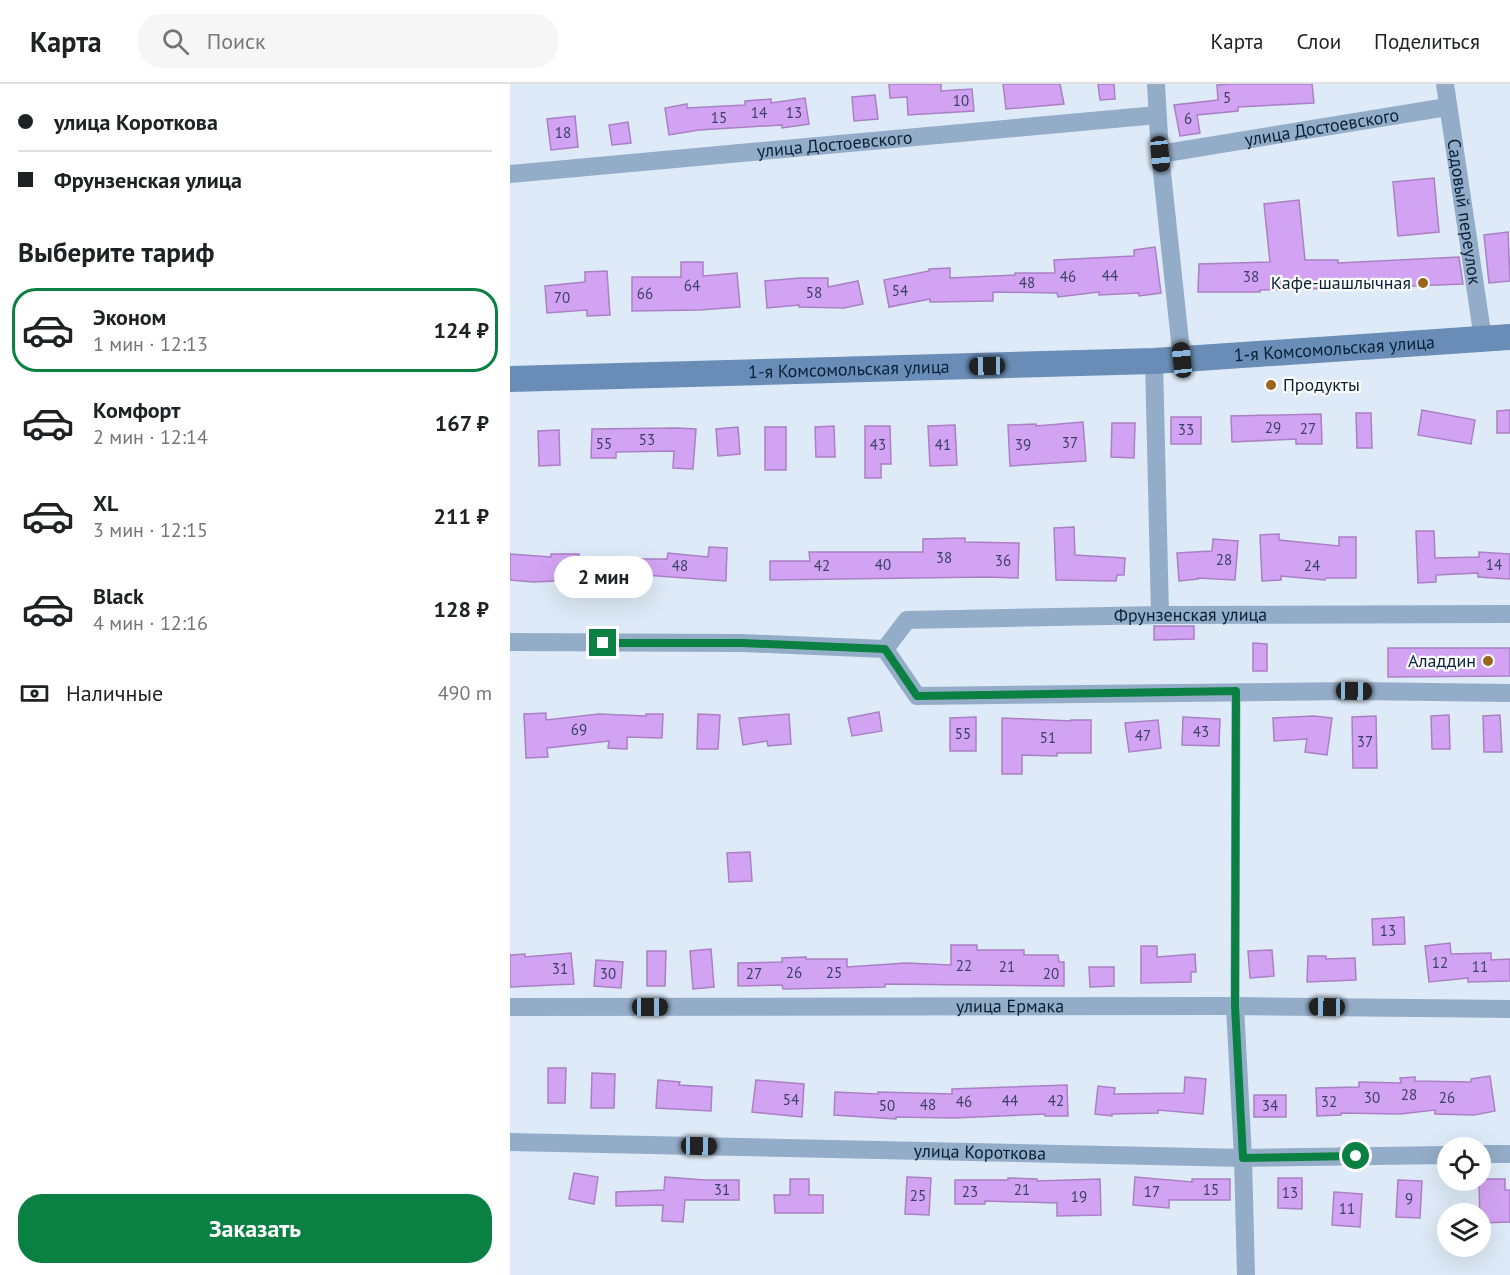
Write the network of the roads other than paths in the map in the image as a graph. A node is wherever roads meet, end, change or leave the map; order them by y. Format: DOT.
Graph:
graph roads {
  1 [pos="1156,84"];
  2 [pos="1445,84"];
  3 [pos="1448,107"];
  4 [pos="1157,115"];
  5 [pos="1160,154"];
  6 [pos="510,174"];
  7 [pos="1510,337"];
  8 [pos="1483,339"];
  9 [pos="1182,360"];
  10 [pos="1154,361"];
  11 [pos="510,379"];
  12 [pos="1510,614"];
  13 [pos="1160,615"];
  14 [pos="511,642"];
  15 [pos="885,649"];
  16 [pos="1236,691"];
  17 [pos="1510,693"];
  18 [pos="1235,1006"];
  19 [pos="510,1007"];
  20 [pos="1510,1009"];
  21 [pos="510,1142"];
  22 [pos="1491,1154"];
  23 [pos="1510,1154"];
  24 [pos="1437,1155"];
  25 [pos="1243,1158"];
  26 [pos="1246,1275"];
  1 -- 4 [label="street"];
  2 -- 3 [label="street, Садовый переулок"];
  3 -- 5 [label="street, улица Достоевского"];
  3 -- 8 [label="street, Садовый переулок"];
  4 -- 5 [label="street"];
  4 -- 6 [label="street, улица Достоевского"];
  5 -- 9 [label="street"];
  7 -- 8 [label="main road, 1-я Комсомольская улица"];
  8 -- 9 [label="main road, 1-я Комсомольская улица"];
  9 -- 10 [label="main road, 1-я Комсомольская улица"];
  10 -- 11 [label="main road, 1-я Комсомольская улица"];
  10 -- 13 [label="street"];
  12 -- 13 [label="street, Фрунзенская улица"];
  13 -- 15 [label="street, Фрунзенская улица"];
  14 -- 15 [label="street"];
  15 -- 16 [label="street"];
  16 -- 17 [label="street"];
  16 -- 18 [label="lane"];
  18 -- 19 [label="street, улица Ермака"];
  18 -- 20 [label="street, улица Ермака"];
  18 -- 25 [label="street"];
  21 -- 25 [label="street, улица Короткова"];
  22 -- 23 [label="street"];
  24 -- 25 [label="street, улица Короткова"];
  25 -- 26 [label="street"];
}
